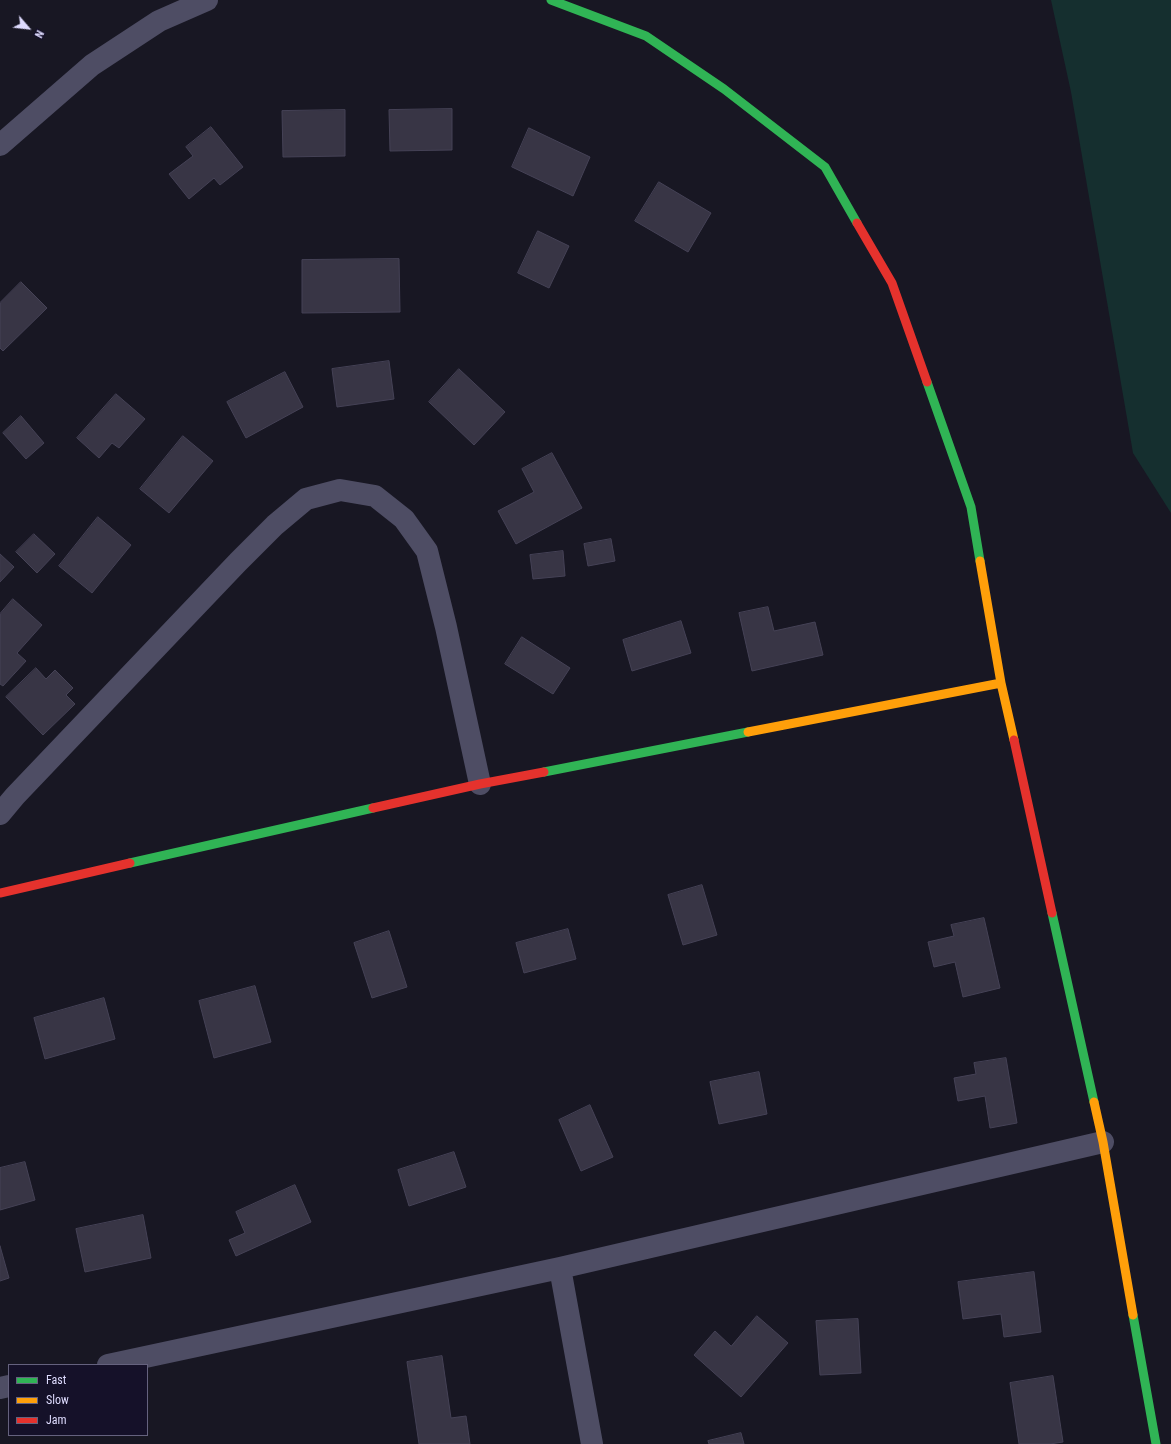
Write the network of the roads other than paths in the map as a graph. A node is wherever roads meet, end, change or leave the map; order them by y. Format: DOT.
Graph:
graph roads {
  1 [pos="207,0"];
  2 [pos="551,0"];
  3 [pos="0,145"];
  4 [pos="1001,683"];
  5 [pos="480,784"];
  6 [pos="0,814"];
  7 [pos="0,893"];
  8 [pos="1103,1142"];
  9 [pos="560,1268"];
  10 [pos="113,1364"];
  11 [pos="592,1444"];
  12 [pos="1156,1444"];
  1 -- 3 [label="street"];
  2 -- 4 [label="street"];
  4 -- 5 [label="street"];
  4 -- 8 [label="street"];
  5 -- 6 [label="street"];
  5 -- 7 [label="street"];
  8 -- 9 [label="street"];
  8 -- 12 [label="street"];
  9 -- 10 [label="street"];
  9 -- 11 [label="street"];
}
